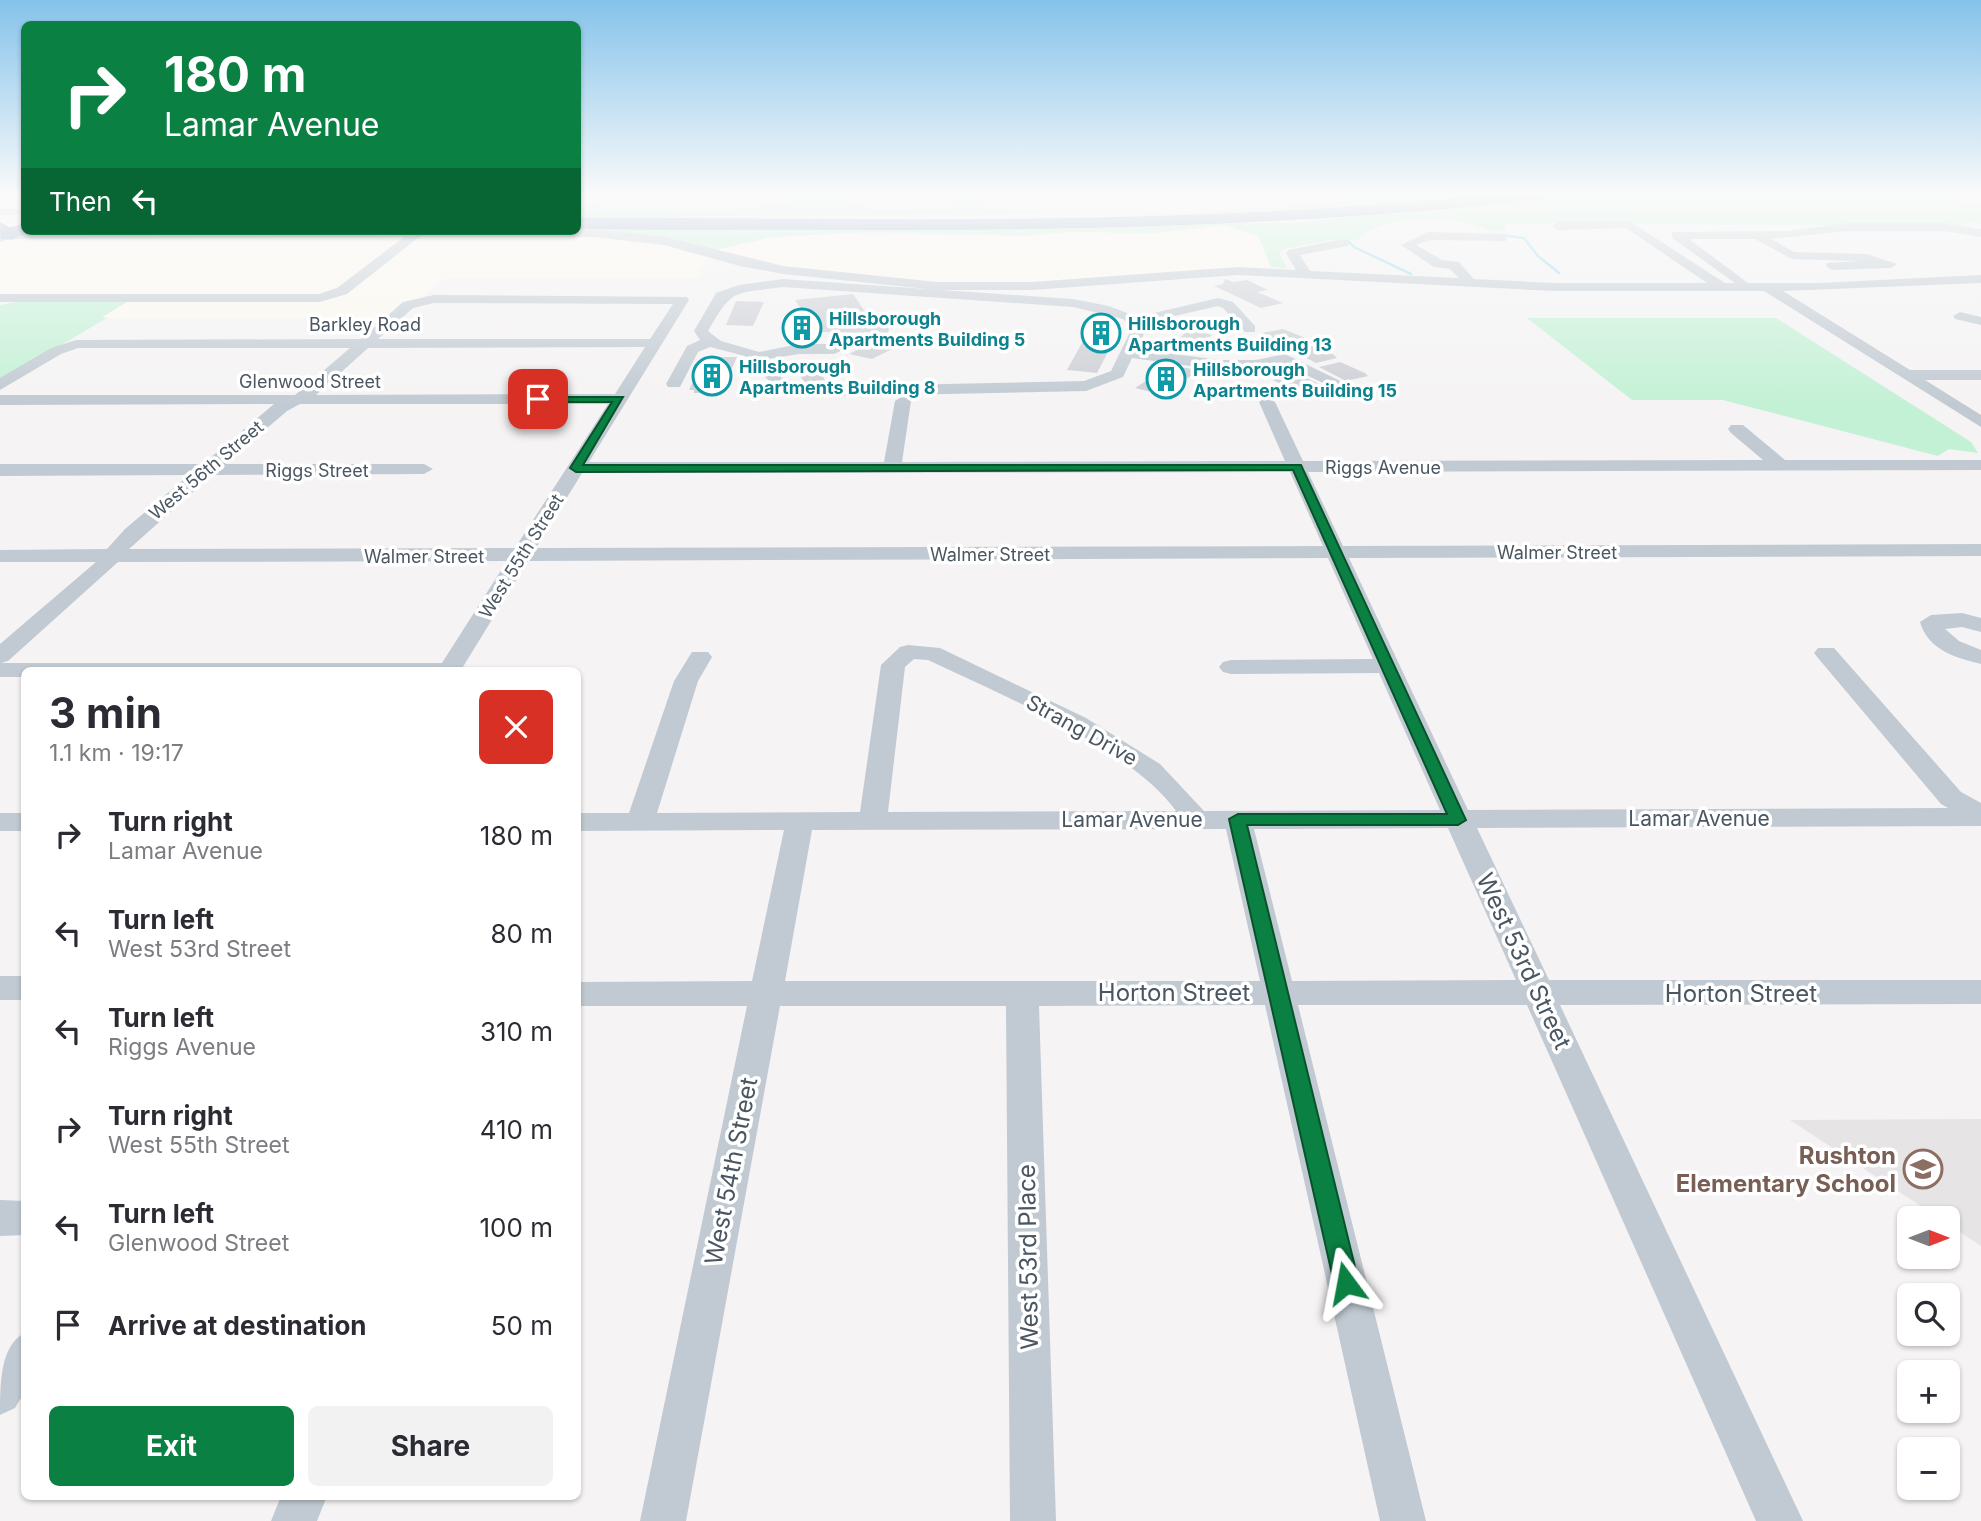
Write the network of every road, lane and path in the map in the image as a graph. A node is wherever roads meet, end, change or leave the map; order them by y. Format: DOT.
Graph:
graph roads {
  1 [pos="377,264"];
  2 [pos="751,264"];
  3 [pos="1299,264"];
  4 [pos="1439,264"];
  5 [pos="1464,264"];
  6 [pos="1687,264"];
  7 [pos="1716,264"];
  8 [pos="1828,264"];
  9 [pos="1891,264"];
  10 [pos="1454,265"];
  11 [pos="1832,266"];
  12 [pos="1304,272"];
  13 [pos="1524,275"];
  14 [pos="1705,276"];
  15 [pos="1981,279"];
  16 [pos="714,282"];
  17 [pos="1081,282"];
  18 [pos="1057,284"];
  19 [pos="1469,284"];
  20 [pos="1878,285"];
  21 [pos="1722,287"];
  22 [pos="1767,287"];
  23 [pos="1208,288"];
  24 [pos="1750,288"];
  25 [pos="859,289"];
  26 [pos="725,294"];
  27 [pos="936,295"];
  28 [pos="779,296"];
  29 [pos="992,297"];
  30 [pos="0,298"];
  31 [pos="425,300"];
  32 [pos="1054,301"];
  33 [pos="871,303"];
  34 [pos="1224,303"];
  35 [pos="1074,304"];
  36 [pos="958,307"];
  37 [pos="1960,316"];
  38 [pos="1136,321"];
  39 [pos="1981,321"];
  40 [pos="862,336"];
  41 [pos="757,339"];
  42 [pos="710,341"];
  43 [pos="654,343"];
  44 [pos="365,344"];
  45 [pos="1213,348"];
  46 [pos="802,349"];
  47 [pos="1129,353"];
  48 [pos="757,357"];
  49 [pos="1285,359"];
  50 [pos="1222,371"];
  51 [pos="1905,375"];
  52 [pos="1981,375"];
  53 [pos="674,384"];
  54 [pos="0,385"];
  55 [pos="1933,392"];
  56 [pos="1361,395"];
  57 [pos="619,399"];
  58 [pos="0,400"];
  59 [pos="294,400"];
  60 [pos="1976,400"];
  61 [pos="903,401"];
  62 [pos="1267,402"];
  63 [pos="1949,403"];
  64 [pos="1981,422"];
  65 [pos="1737,429"];
  66 [pos="1981,465"];
  67 [pos="1782,466"];
  68 [pos="892,467"];
  69 [pos="1297,467"];
  70 [pos="576,468"];
  71 [pos="424,469"];
  72 [pos="0,470"];
  73 [pos="206,470"];
  74 [pos="1981,550"];
  75 [pos="1335,553"];
  76 [pos="0,556"];
  77 [pos="111,556"];
  78 [pos="521,556"];
  79 [pos="1981,625"];
  80 [pos="1826,653"];
  81 [pos="0,656"];
  82 [pos="700,657"];
  83 [pos="1981,657"];
  84 [pos="1386,666"];
  85 [pos="451,667"];
  86 [pos="1231,667"];
  87 [pos="0,670"];
  88 [pos="21,670"];
  89 [pos="1981,816"];
  90 [pos="1196,819"];
  91 [pos="1238,819"];
  92 [pos="873,820"];
  93 [pos="1458,820"];
  94 [pos="640,821"];
  95 [pos="800,821"];
  96 [pos="0,822"];
  97 [pos="21,822"];
  98 [pos="581,822"];
  99 [pos="0,988"];
  100 [pos="21,988"];
  101 [pos="1278,991"];
  102 [pos="1022,992"];
  103 [pos="1540,992"];
  104 [pos="1981,992"];
  105 [pos="766,993"];
  106 [pos="581,994"];
  107 [pos="0,1218"];
  108 [pos="21,1218"];
  109 [pos="21,1359"];
  110 [pos="0,1393"];
  111 [pos="302,1500"];
  112 [pos="294,1521"];
  113 [pos="663,1521"];
  114 [pos="1033,1521"];
  115 [pos="1403,1521"];
  116 [pos="1780,1521"];
  1 -- 30 [label="street"];
  2 -- 18 [label="street"];
  3 -- 12 [label="street"];
  4 -- 10 [label="street"];
  5 -- 10 [label="street"];
  6 -- 14 [label="street"];
  7 -- 24 [label="street"];
  8 -- 11 [label="street"];
  9 -- 11 [label="street"];
  10 -- 19 [label="street"];
  11 -- 20 [label="street"];
  12 -- 17 [label="street"];
  12 -- 19 [label="street"];
  13 -- 14 [label="street"];
  14 -- 21 [label="street"];
  15 -- 20 [label="street"];
  16 -- 26 [label="street"];
  17 -- 18 [label="street"];
  17 -- 35 [label="street"];
  18 -- 32 [label="street"];
  19 -- 21 [label="street"];
  20 -- 22 [label="street"];
  21 -- 24 [label="street"];
  22 -- 24 [label="street"];
  22 -- 51 [label="street"];
  23 -- 34 [label="street"];
  25 -- 26 [label="street"];
  25 -- 27 [label="street"];
  25 -- 28 [label="street"];
  26 -- 42 [label="street"];
  27 -- 29 [label="street"];
  27 -- 33 [label="street"];
  29 -- 32 [label="street"];
  29 -- 36 [label="street"];
  31 -- 43 [label="street, West 55th Street"];
  31 -- 44 [label="street, West 56th Street"];
  32 -- 35 [label="street"];
  34 -- 38 [label="street"];
  34 -- 49 [label="street"];
  35 -- 38 [label="street"];
  37 -- 39 [label="street"];
  38 -- 47 [label="street"];
  40 -- 46 [label="street"];
  41 -- 46 [label="street"];
  42 -- 48 [label="street"];
  42 -- 53 [label="street"];
  43 -- 44 [label="street, Barkley Road"];
  43 -- 57 [label="street, West 55th Street"];
  44 -- 54 [label="street, Barkley Road"];
  44 -- 59 [label="street, West 56th Street"];
  45 -- 50 [label="street"];
  46 -- 48 [label="street"];
  47 -- 48 [label="street"];
  47 -- 50 [label="street"];
  49 -- 50 [label="street"];
  49 -- 56 [label="street"];
  51 -- 52 [label="street"];
  51 -- 55 [label="street"];
  55 -- 60 [label="street"];
  55 -- 63 [label="street"];
  57 -- 59 [label="street, Glenwood Street"];
  57 -- 70 [label="street, West 55th Street"];
  58 -- 59 [label="street, Glenwood Street"];
  59 -- 73 [label="street, West 56th Street"];
  60 -- 63 [label="street"];
  61 -- 68 [label="street"];
  62 -- 69 [label="street, West 53rd Street"];
  63 -- 64 [label="street"];
  65 -- 67 [label="street"];
  66 -- 67 [label="street, Riggs Avenue"];
  67 -- 69 [label="street, Riggs Avenue"];
  68 -- 69 [label="street, Riggs Avenue"];
  68 -- 70 [label="street, Riggs Avenue"];
  69 -- 75 [label="street, West 53rd Street"];
  70 -- 78 [label="street, West 55th Street"];
  71 -- 73 [label="street, Riggs Street"];
  72 -- 73 [label="street, Riggs Street"];
  73 -- 77 [label="street, West 56th Street"];
  74 -- 75 [label="street, Walmer Street"];
  75 -- 78 [label="street, Walmer Street"];
  75 -- 84 [label="street, West 53rd Street"];
  76 -- 77 [label="street, Walmer Street"];
  77 -- 78 [label="street, Walmer Street"];
  77 -- 81 [label="street, West 56th Street"];
  78 -- 85 [label="street, West 55th Street"];
  79 -- 83 [label="street"];
  80 -- 89 [label="street"];
  82 -- 94 [label="street"];
  84 -- 86 [label="street"];
  84 -- 93 [label="street, West 53rd Street"];
  87 -- 88 [label="street"];
  89 -- 93 [label="street, Lamar Avenue"];
  90 -- 91 [label="street, Lamar Avenue"];
  90 -- 92 [label="street, Lamar Avenue"];
  90 -- 92 [label="street, Strang Drive"];
  91 -- 93 [label="street, Lamar Avenue"];
  91 -- 101 [label="street"];
  92 -- 95 [label="street, Lamar Avenue"];
  93 -- 103 [label="street, West 53rd Street"];
  94 -- 95 [label="street, Lamar Avenue"];
  94 -- 98 [label="street, Lamar Avenue"];
  95 -- 105 [label="street, West 54th Street"];
  96 -- 97 [label="street"];
  99 -- 100 [label="street"];
  101 -- 102 [label="street, Horton Street"];
  101 -- 103 [label="street, Horton Street"];
  101 -- 115 [label="street"];
  102 -- 105 [label="street, Horton Street"];
  102 -- 114 [label="street, West 53rd Place"];
  103 -- 104 [label="street, Horton Street"];
  103 -- 116 [label="street, West 53rd Street"];
  105 -- 106 [label="street, Horton Street"];
  105 -- 113 [label="street, West 54th Street"];
  107 -- 108 [label="street"];
  109 -- 110 [label="street"];
  111 -- 112 [label="street"];
}
